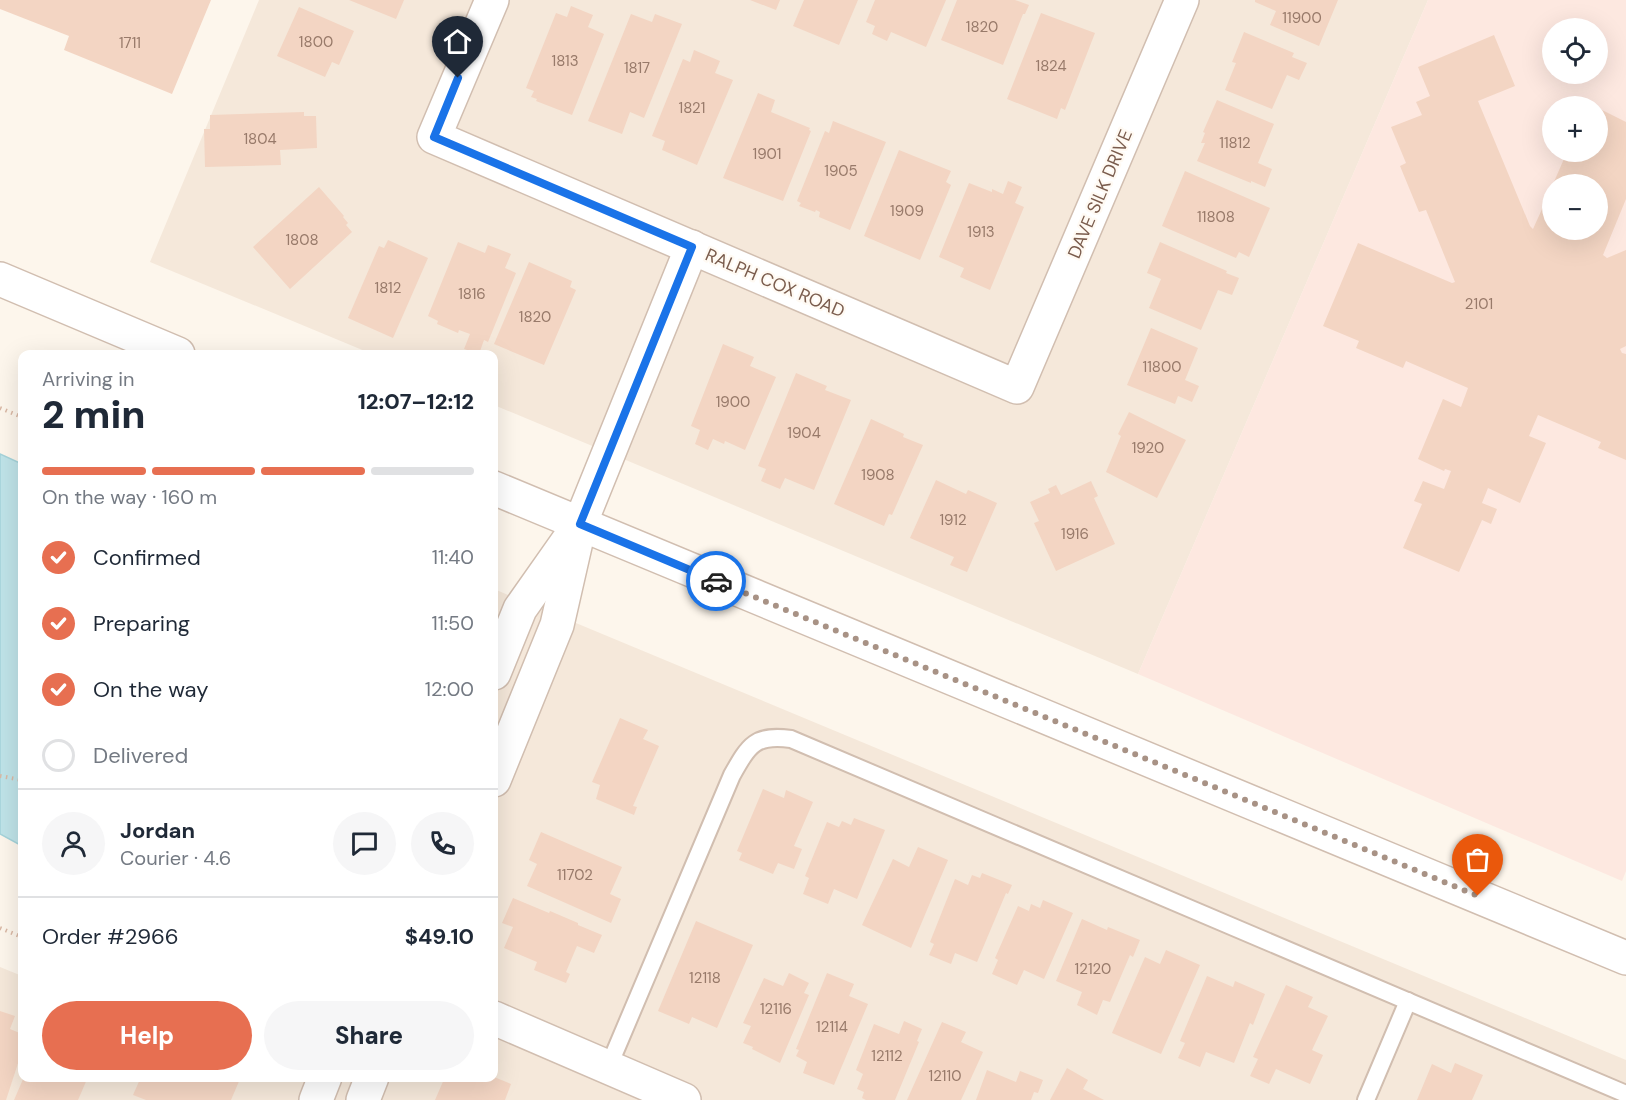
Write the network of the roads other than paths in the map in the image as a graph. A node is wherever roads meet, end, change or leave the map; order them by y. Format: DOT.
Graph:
graph roads {
  1 [pos="492,0"];
  2 [pos="1182,0"];
  3 [pos="692,247"];
  4 [pos="0,279"];
  5 [pos="169,350"];
  6 [pos="1017,387"];
  7 [pos="498,490"];
  8 [pos="580,524"];
  9 [pos="498,663"];
  10 [pos="498,770"];
  11 [pos="1626,958"];
  12 [pos="1408,1001"];
  13 [pos="498,1020"];
  14 [pos="608,1068"];
  15 [pos="323,1082"];
  16 [pos="370,1082"];
  17 [pos="1626,1094"];
  18 [pos="316,1100"];
  19 [pos="363,1100"];
  20 [pos="684,1100"];
  21 [pos="1366,1100"];
  1 -- 3 [label="street, RALPH COX ROAD"];
  2 -- 6 [label="street, DAVE SILK DRIVE"];
  3 -- 6 [label="street, RALPH COX ROAD"];
  3 -- 8 [label="street"];
  4 -- 5 [label="street"];
  7 -- 8 [label="street"];
  8 -- 9 [label="street"];
  8 -- 10 [label="street"];
  8 -- 11 [label="street"];
  12 -- 14 [label="lane"];
  12 -- 17 [label="lane"];
  12 -- 21 [label="lane"];
  13 -- 14 [label="street"];
  14 -- 20 [label="street"];
  15 -- 18 [label="street"];
  16 -- 19 [label="street"];
}
